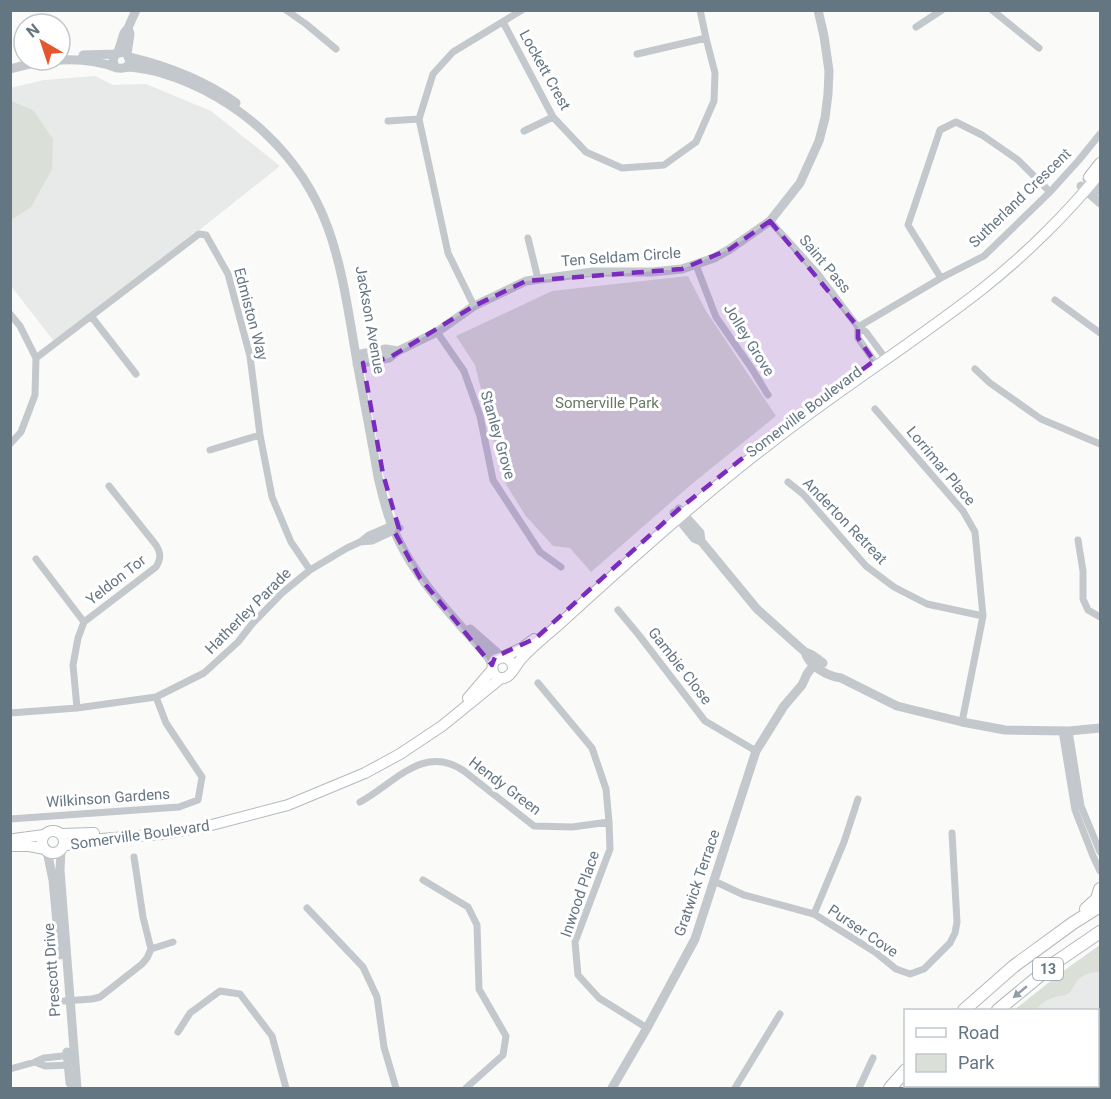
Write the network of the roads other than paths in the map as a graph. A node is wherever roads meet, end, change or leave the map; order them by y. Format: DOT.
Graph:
graph roads {
  1 [pos="136,10"];
  2 [pos="286,10"];
  3 [pos="522,10"];
  4 [pos="700,10"];
  5 [pos="818,10"];
  6 [pos="942,10"];
  7 [pos="992,10"];
  8 [pos="503,22"];
  9 [pos="916,27"];
  10 [pos="706,38"];
  11 [pos="1039,48"];
  12 [pos="336,49"];
  13 [pos="123,54"];
  14 [pos="637,54"];
  15 [pos="72,56"];
  16 [pos="10,67"];
  17 [pos="122,68"];
  18 [pos="553,117"];
  19 [pos="419,119"];
  20 [pos="388,121"];
  21 [pos="524,131"];
  22 [pos="1101,134"];
  23 [pos="1101,163"];
  24 [pos="1101,173"];
  25 [pos="1089,186"];
  26 [pos="1050,192"];
  27 [pos="1101,203"];
  28 [pos="770,221"];
  29 [pos="528,238"];
  30 [pos="696,265"];
  31 [pos="941,278"];
  32 [pos="538,279"];
  33 [pos="1055,300"];
  34 [pos="474,306"];
  35 [pos="10,315"];
  36 [pos="91,316"];
  37 [pos="858,327"];
  38 [pos="438,332"];
  39 [pos="1101,333"];
  40 [pos="36,358"];
  41 [pos="359,359"];
  42 [pos="880,360"];
  43 [pos="975,369"];
  44 [pos="136,374"];
  45 [pos="768,395"];
  46 [pos="874,410"];
  47 [pos="260,435"];
  48 [pos="10,444"];
  49 [pos="1101,444"];
  50 [pos="210,450"];
  51 [pos="788,482"];
  52 [pos="109,486"];
  53 [pos="679,514"];
  54 [pos="396,527"];
  55 [pos="1078,540"];
  56 [pos="36,559"];
  57 [pos="561,567"];
  58 [pos="310,570"];
  59 [pos="618,610"];
  60 [pos="983,616"];
  61 [pos="1101,617"];
  62 [pos="84,622"];
  63 [pos="502,657"];
  64 [pos="819,664"];
  65 [pos="492,668"];
  66 [pos="513,669"];
  67 [pos="501,678"];
  68 [pos="538,683"];
  69 [pos="156,697"];
  70 [pos="76,708"];
  71 [pos="10,713"];
  72 [pos="962,723"];
  73 [pos="1101,728"];
  74 [pos="1066,731"];
  75 [pos="756,751"];
  76 [pos="858,799"];
  77 [pos="360,802"];
  78 [pos="10,819"];
  79 [pos="609,822"];
  80 [pos="952,832"];
  81 [pos="61,834"];
  82 [pos="44,835"];
  83 [pos="10,840"];
  84 [pos="10,846"];
  85 [pos="62,848"];
  86 [pos="46,850"];
  87 [pos="1101,852"];
  88 [pos="134,857"];
  89 [pos="1101,871"];
  90 [pos="423,880"];
  91 [pos="714,882"];
  92 [pos="1101,890"];
  93 [pos="1101,906"];
  94 [pos="307,908"];
  95 [pos="814,914"];
  96 [pos="1072,923"];
  97 [pos="1101,932"];
  98 [pos="173,942"];
  99 [pos="151,949"];
  100 [pos="67,1001"];
  101 [pos="966,1009"];
  102 [pos="1000,1009"];
  103 [pos="780,1014"];
  104 [pos="648,1028"];
  105 [pos="178,1032"];
  106 [pos="873,1058"];
  107 [pos="71,1060"];
  108 [pos="10,1069"];
  109 [pos="904,1072"];
  110 [pos="70,1089"];
  111 [pos="76,1089"];
  112 [pos="286,1089"];
  113 [pos="396,1089"];
  114 [pos="466,1089"];
  115 [pos="612,1089"];
  116 [pos="735,1089"];
  117 [pos="859,1089"];
  118 [pos="890,1089"];
  1 -- 13 [label="street"];
  2 -- 12 [label="street"];
  3 -- 8 [label="street"];
  4 -- 10 [label="street, Lockett Crest"];
  5 -- 28 [label="street, Ten Seldam Circle"];
  6 -- 9 [label="street"];
  7 -- 11 [label="street"];
  8 -- 18 [label="street, Lockett Crest"];
  8 -- 19 [label="street"];
  10 -- 14 [label="street"];
  10 -- 18 [label="street, Lockett Crest"];
  13 -- 15 [label="street, Jackson Avenue"];
  13 -- 17 [label="street"];
  13 -- 17 [label="street"];
  13 -- 41 [label="street, Jackson Avenue"];
  16 -- 17 [label="street, Jackson Avenue"];
  17 -- 41 [label="street, Jackson Avenue"];
  18 -- 21 [label="street"];
  19 -- 20 [label="street"];
  19 -- 34 [label="street"];
  22 -- 26 [label="street, Sutherland Crescent"];
  23 -- 25 [label="main road, Somerville Boulevard"];
  24 -- 25 [label="main road, Somerville Boulevard"];
  25 -- 27 [label="street"];
  25 -- 42 [label="main road, Somerville Boulevard"];
  26 -- 31 [label="street, Sutherland Crescent"];
  26 -- 31 [label="street"];
  28 -- 30 [label="street, Ten Seldam Circle"];
  28 -- 37 [label="street, Saint Pass"];
  29 -- 32 [label="street"];
  30 -- 32 [label="street, Ten Seldam Circle"];
  30 -- 45 [label="street, Jolley Grove"];
  31 -- 37 [label="street, Sutherland Crescent"];
  32 -- 34 [label="street, Ten Seldam Circle"];
  33 -- 39 [label="street"];
  34 -- 38 [label="street, Ten Seldam Circle"];
  35 -- 40 [label="street"];
  36 -- 40 [label="street, Edmiston Way"];
  36 -- 44 [label="street"];
  36 -- 47 [label="street, Edmiston Way"];
  37 -- 42 [label="street, Saint Pass"];
  38 -- 41 [label="street, Ten Seldam Circle"];
  38 -- 57 [label="street, Stanley Grove"];
  40 -- 48 [label="street"];
  41 -- 54 [label="street, Jackson Avenue"];
  42 -- 53 [label="main road, Somerville Boulevard"];
  43 -- 49 [label="street"];
  46 -- 60 [label="street, Lorrimar Place"];
  47 -- 50 [label="street"];
  47 -- 58 [label="street, Edmiston Way"];
  51 -- 60 [label="street, Anderton Retreat"];
  52 -- 62 [label="street, Yeldon Tor"];
  53 -- 63 [label="main road, Somerville Boulevard"];
  53 -- 64 [label="street"];
  53 -- 66 [label="main road, Somerville Boulevard"];
  54 -- 58 [label="street, Hatherley Parade"];
  54 -- 63 [label="street, Jackson Avenue"];
  54 -- 65 [label="street, Jackson Avenue"];
  55 -- 61 [label="street"];
  56 -- 62 [label="street"];
  58 -- 69 [label="street, Hatherley Parade"];
  59 -- 75 [label="street, Gambie Close"];
  60 -- 72 [label="street, Lorrimar Place"];
  62 -- 70 [label="street, Yeldon Tor"];
  63 -- 65 [label="main road, Somerville Boulevard"];
  63 -- 66 [label="main road"];
  64 -- 72 [label="street"];
  64 -- 75 [label="street, Gratwick Terrace"];
  65 -- 67 [label="main road"];
  65 -- 81 [label="main road, Somerville Boulevard"];
  66 -- 67 [label="main road, Somerville Boulevard"];
  67 -- 85 [label="main road, Somerville Boulevard"];
  68 -- 79 [label="street, Inwood Place"];
  69 -- 70 [label="street, Hatherley Parade"];
  69 -- 78 [label="street, Wilkinson Gardens"];
  70 -- 71 [label="street, Hatherley Parade"];
  72 -- 74 [label="street"];
  73 -- 74 [label="street"];
  74 -- 87 [label="street"];
  74 -- 89 [label="street"];
  75 -- 91 [label="street, Gratwick Terrace"];
  76 -- 95 [label="street"];
  77 -- 79 [label="street, Hendy Green"];
  79 -- 104 [label="street, Inwood Place"];
  80 -- 95 [label="street, Purser Cove"];
  81 -- 82 [label="main road"];
  81 -- 85 [label="main road"];
  82 -- 83 [label="main road"];
  82 -- 86 [label="main road"];
  84 -- 86 [label="main road"];
  85 -- 86 [label="main road"];
  85 -- 100 [label="street, Prescott Drive"];
  86 -- 100 [label="street, Prescott Drive"];
  88 -- 99 [label="street"];
  90 -- 114 [label="street"];
  91 -- 95 [label="street, Purser Cove"];
  91 -- 104 [label="street, Gratwick Terrace"];
  92 -- 96 [label="highway"];
  93 -- 96 [label="highway, 13"];
  94 -- 113 [label="street"];
  96 -- 101 [label="highway, 13"];
  97 -- 102 [label="highway, 13, one-way"];
  98 -- 99 [label="street"];
  99 -- 100 [label="street"];
  100 -- 107 [label="street, Prescott Drive"];
  103 -- 116 [label="street"];
  104 -- 115 [label="street, Gratwick Terrace"];
  105 -- 112 [label="street"];
  106 -- 117 [label="street"];
  107 -- 108 [label="street"];
  107 -- 110 [label="street, Prescott Drive"];
  107 -- 111 [label="street, Prescott Drive"];
  109 -- 118 [label="highway"];
}
